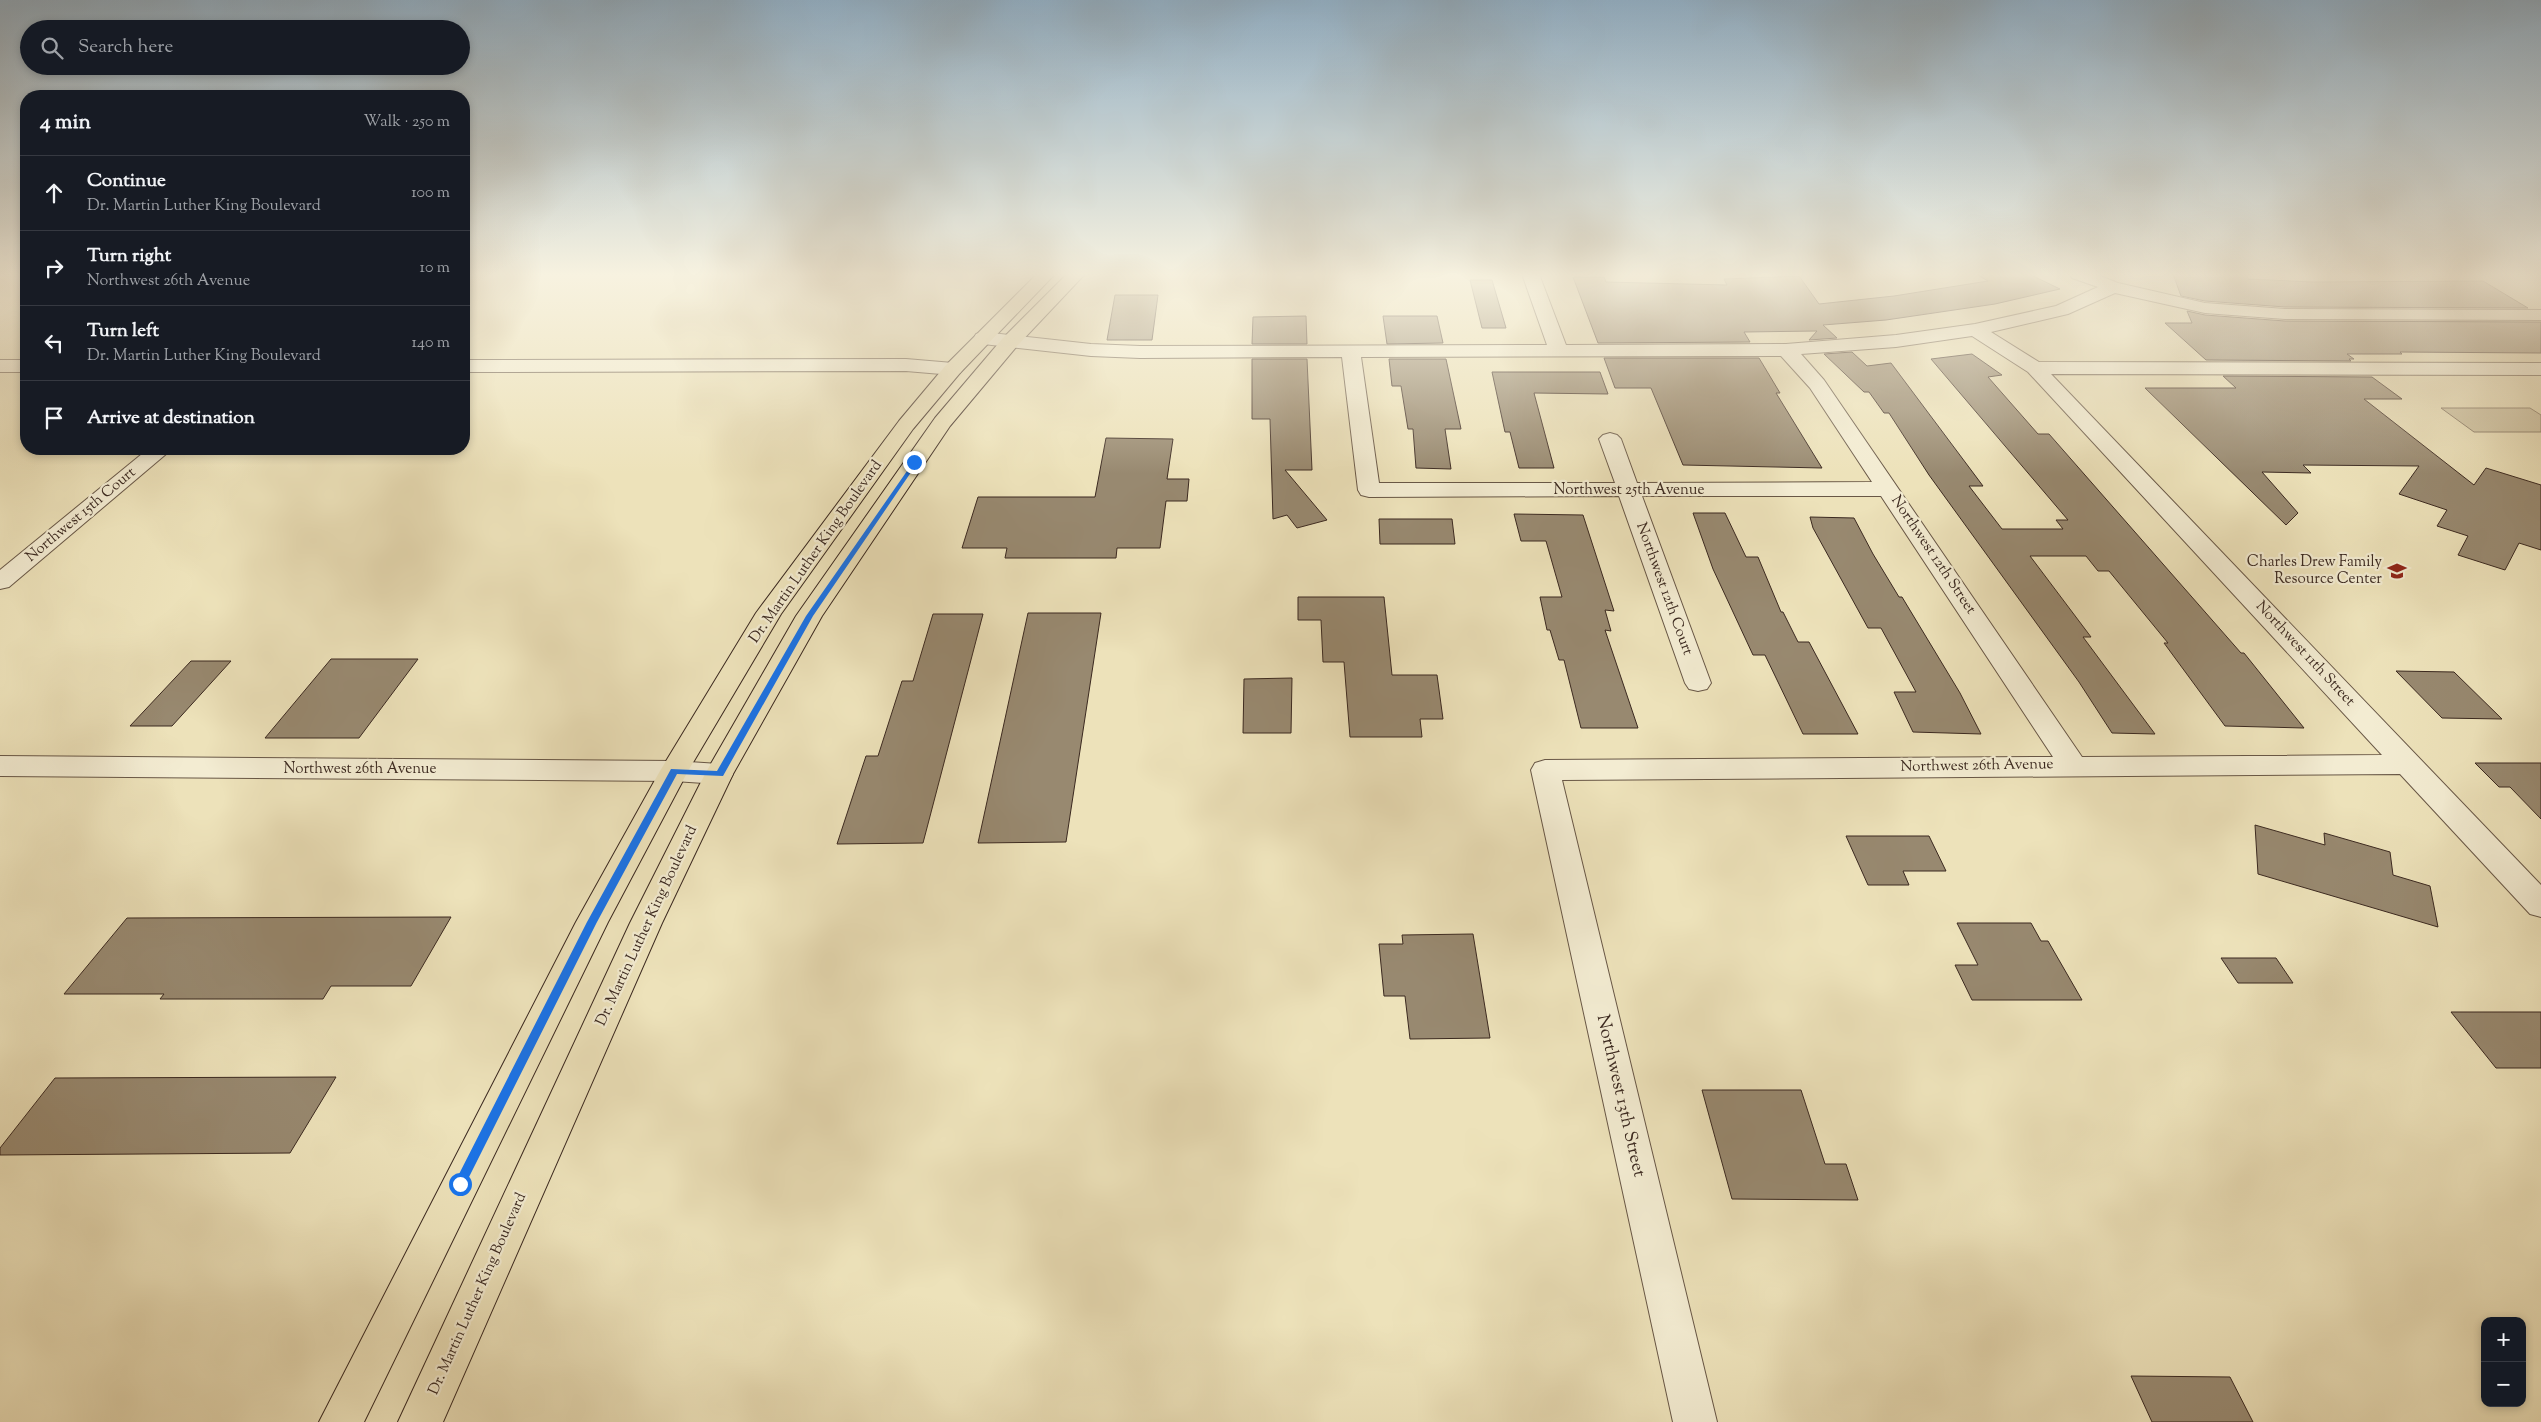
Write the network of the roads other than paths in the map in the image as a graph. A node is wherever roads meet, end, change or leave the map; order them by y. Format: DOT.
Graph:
graph roads {
  1 [pos="996,340"];
  2 [pos="999,340"];
  3 [pos="1554,340"];
  4 [pos="1901,340"];
  5 [pos="1991,340"];
  6 [pos="1558,350"];
  7 [pos="1786,350"];
  8 [pos="1351,353"];
  9 [pos="0,366"];
  10 [pos="20,366"];
  11 [pos="470,366"];
  12 [pos="2035,368"];
  13 [pos="953,369"];
  14 [pos="2541,369"];
  15 [pos="1610,439"];
  16 [pos="154,455"];
  17 [pos="914,462"];
  18 [pos="1888,489"];
  19 [pos="1629,490"];
  20 [pos="0,582"];
  21 [pos="1698,683"];
  22 [pos="2409,764"];
  23 [pos="2073,765"];
  24 [pos="0,766"];
  25 [pos="1545,770"];
  26 [pos="674,771"];
  27 [pos="720,774"];
  28 [pos="2541,905"];
  29 [pos="341,1422"];
  30 [pos="420,1422"];
  31 [pos="1695,1422"];
  1 -- 13 [label="main road, Dr. Martin Luther King Boulevard"];
  1 -- 17 [label="main road, Dr. Martin Luther King Boulevard"];
  2 -- 8 [label="street"];
  3 -- 6 [label="street"];
  4 -- 7 [label="street"];
  5 -- 12 [label="street, Northwest 11th Street"];
  6 -- 7 [label="street"];
  6 -- 8 [label="street"];
  7 -- 18 [label="street, Northwest 12th Street"];
  8 -- 19 [label="street, Northwest 25th Avenue"];
  9 -- 10 [label="street"];
  11 -- 13 [label="street"];
  12 -- 14 [label="street"];
  12 -- 22 [label="street, Northwest 11th Street"];
  13 -- 17 [label="main road"];
  13 -- 26 [label="main road, Dr. Martin Luther King Boulevard"];
  15 -- 19 [label="street, Northwest 12th Court"];
  16 -- 20 [label="street, Northwest 15th Court"];
  17 -- 27 [label="main road, Dr. Martin Luther King Boulevard"];
  18 -- 19 [label="street, Northwest 25th Avenue"];
  18 -- 23 [label="street, Northwest 12th Street"];
  19 -- 21 [label="street, Northwest 12th Court"];
  22 -- 23 [label="street, Northwest 26th Avenue"];
  22 -- 28 [label="street, Northwest 11th Street"];
  23 -- 25 [label="street, Northwest 26th Avenue"];
  24 -- 26 [label="street, Northwest 26th Avenue"];
  25 -- 31 [label="street, Northwest 13th Street"];
  26 -- 27 [label="street, Northwest 26th Avenue"];
  26 -- 29 [label="main road, Dr. Martin Luther King Boulevard"];
  27 -- 30 [label="main road, Dr. Martin Luther King Boulevard"];
}
